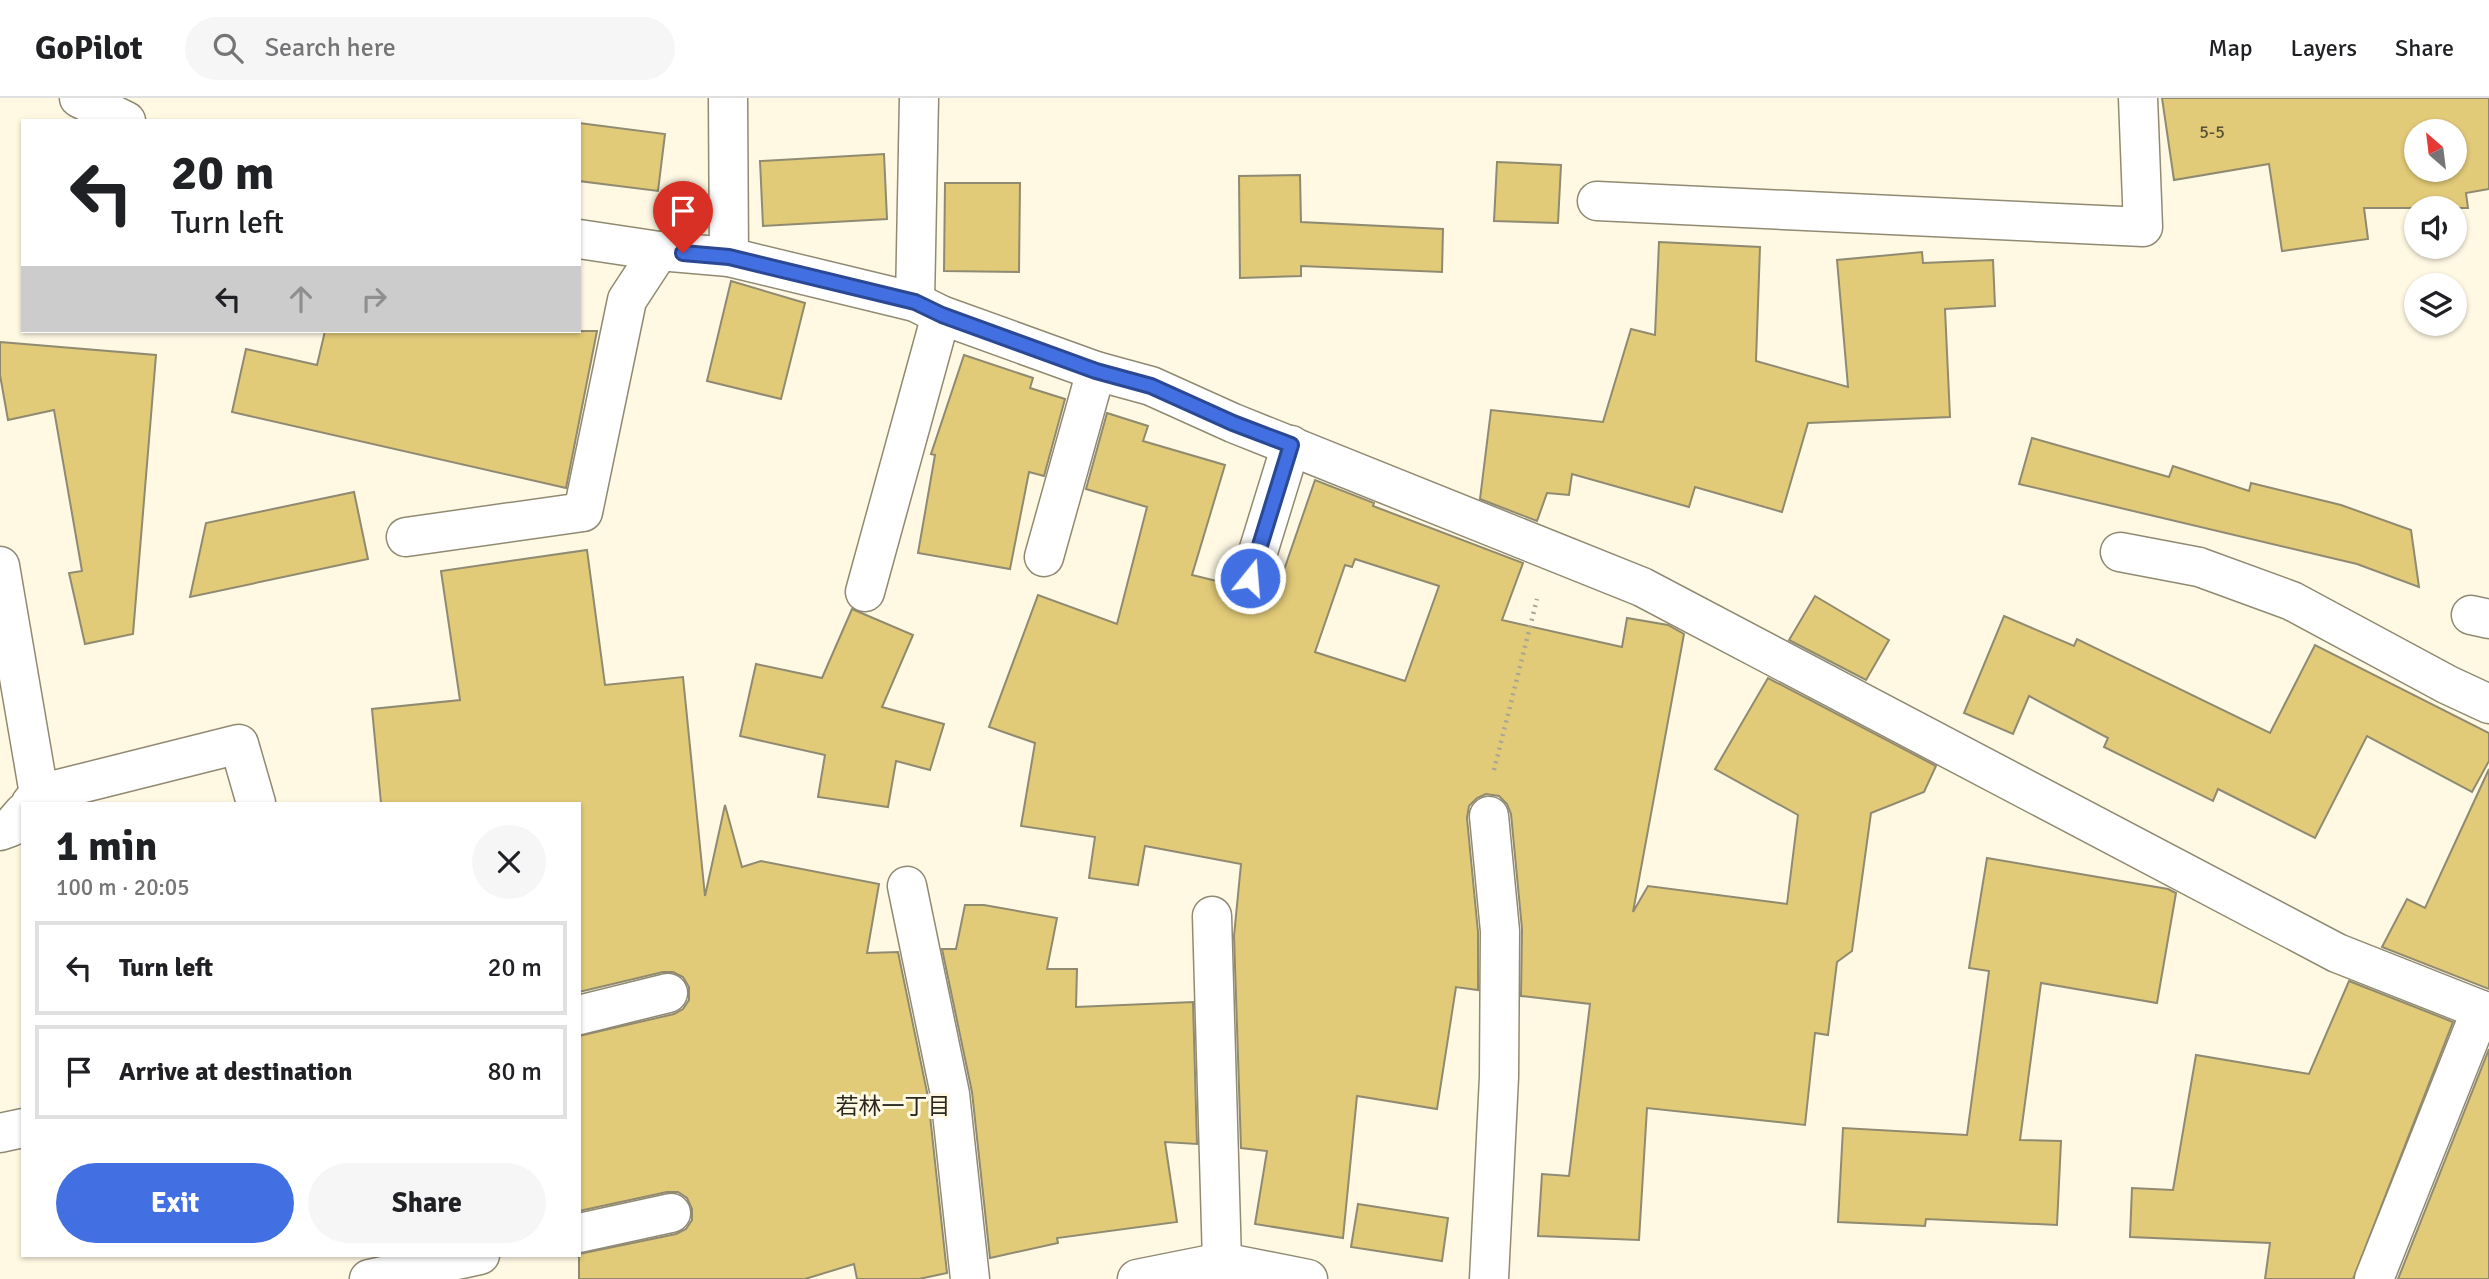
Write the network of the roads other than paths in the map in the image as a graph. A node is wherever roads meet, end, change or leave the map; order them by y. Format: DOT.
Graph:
graph roads {
  1 [pos="79,98"];
  2 [pos="728,98"];
  3 [pos="919,98"];
  4 [pos="2138,98"];
  5 [pos="122,119"];
  6 [pos="1597,201"];
  7 [pos="581,239"];
  8 [pos="659,251"];
  9 [pos="729,257"];
  10 [pos="928,309"];
  11 [pos="1096,371"];
  12 [pos="1291,445"];
  13 [pos="406,537"];
  14 [pos="2120,552"];
  15 [pos="1045,557"];
  16 [pos="0,566"];
  17 [pos="1250,578"];
  18 [pos="865,592"];
  19 [pos="2489,704"];
  20 [pos="31,802"];
  21 [pos="35,802"];
  22 [pos="256,802"];
  23 [pos="21,815"];
  24 [pos="1489,816"];
  25 [pos="0,831"];
  26 [pos="907,886"];
  27 [pos="1212,916"];
  28 [pos="668,993"];
  29 [pos="2485,1012"];
  30 [pos="581,1015"];
  31 [pos="21,1128"];
  32 [pos="0,1133"];
  33 [pos="671,1213"];
  34 [pos="581,1233"];
  35 [pos="354,1257"];
  36 [pos="471,1257"];
  37 [pos="1222,1262"];
  38 [pos="358,1279"];
  39 [pos="369,1279"];
  40 [pos="970,1279"];
  41 [pos="1138,1279"];
  42 [pos="1308,1279"];
  43 [pos="1489,1279"];
  44 [pos="2374,1279"];
  1 -- 5 [label="street"];
  2 -- 9 [label="street"];
  3 -- 10 [label="street"];
  4 -- 6 [label="street"];
  7 -- 8 [label="street"];
  8 -- 9 [label="street"];
  8 -- 13 [label="street"];
  9 -- 10 [label="street"];
  10 -- 11 [label="street"];
  10 -- 18 [label="street"];
  11 -- 12 [label="street"];
  11 -- 15 [label="street"];
  12 -- 17 [label="street"];
  12 -- 29 [label="street"];
  14 -- 19 [label="street"];
  16 -- 20 [label="street"];
  21 -- 22 [label="street"];
  23 -- 25 [label="street"];
  24 -- 43 [label="street"];
  26 -- 40 [label="street"];
  27 -- 37 [label="street"];
  28 -- 30 [label="street"];
  29 -- 44 [label="street"];
  31 -- 32 [label="street"];
  33 -- 34 [label="street"];
  35 -- 38 [label="street"];
  36 -- 39 [label="street"];
  37 -- 41 [label="street"];
  37 -- 42 [label="street"];
}
